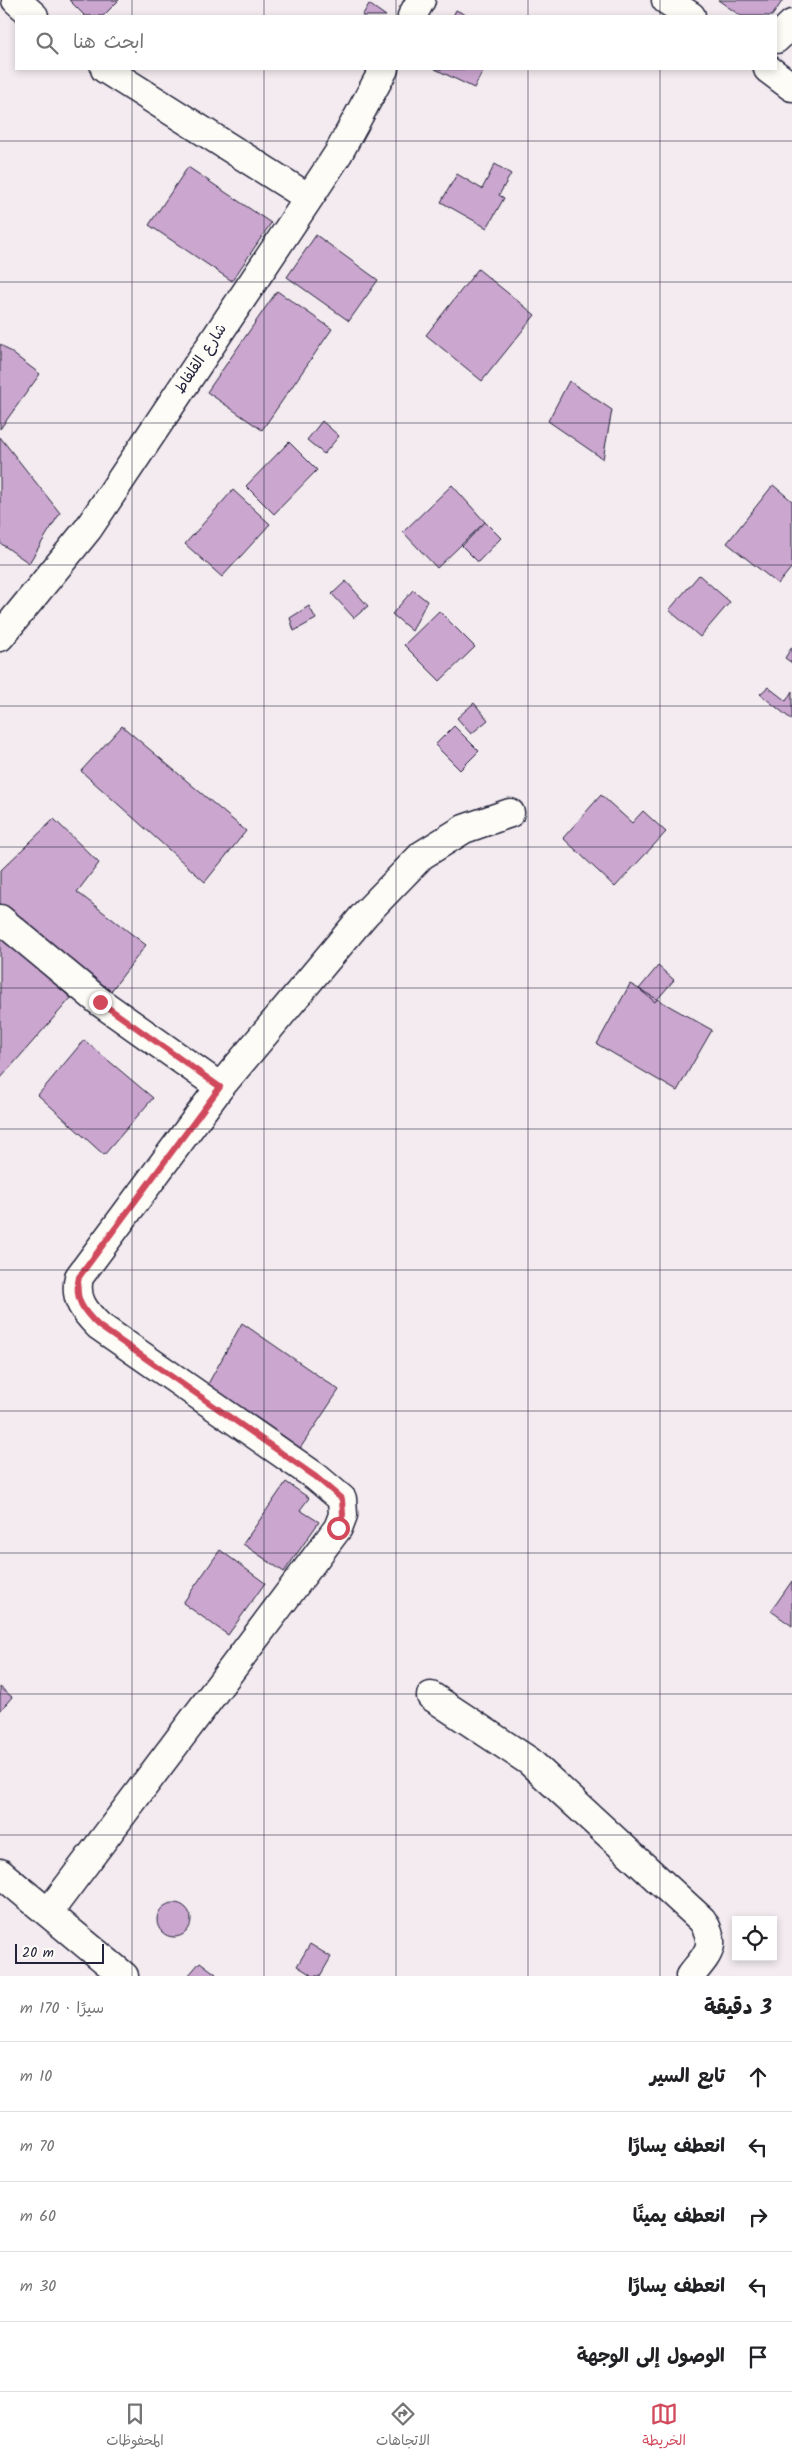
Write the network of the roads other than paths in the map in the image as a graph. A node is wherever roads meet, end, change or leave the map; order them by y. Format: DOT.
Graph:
graph roads {
  1 [pos="16,0"];
  2 [pos="421,0"];
  3 [pos="666,0"];
  4 [pos="33,15"];
  5 [pos="413,15"];
  6 [pos="689,15"];
  7 [pos="792,24"];
  8 [pos="777,38"];
  9 [pos="107,70"];
  10 [pos="383,70"];
  11 [pos="769,70"];
  12 [pos="792,87"];
  13 [pos="309,198"];
  14 [pos="0,637"];
  15 [pos="510,813"];
  16 [pos="0,919"];
  17 [pos="220,1087"];
  18 [pos="431,1696"];
  19 [pos="0,1873"];
  20 [pos="48,1913"];
  21 [pos="124,1976"];
  22 [pos="690,1976"];
  1 -- 4 [label="street"];
  2 -- 5 [label="street"];
  3 -- 6 [label="street"];
  7 -- 8 [label="street"];
  9 -- 13 [label="street"];
  10 -- 13 [label="street, شارع القلفاط"];
  11 -- 12 [label="street"];
  13 -- 14 [label="street, شارع القلفاط"];
  15 -- 17 [label="street"];
  16 -- 17 [label="street"];
  17 -- 20 [label="street"];
  18 -- 22 [label="street"];
  19 -- 20 [label="street"];
  20 -- 21 [label="street"];
}
